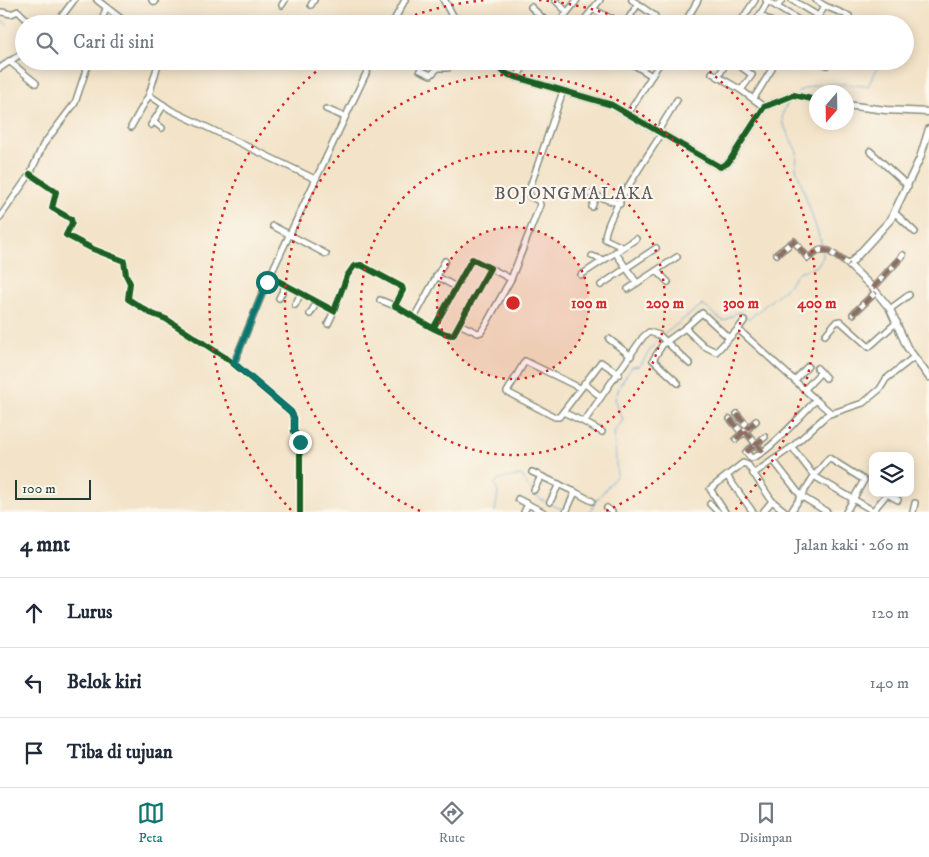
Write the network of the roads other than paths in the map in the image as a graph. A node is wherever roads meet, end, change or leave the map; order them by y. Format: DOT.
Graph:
graph roads {
  1 [pos="74,0"];
  2 [pos="97,0"];
  3 [pos="405,0"];
  4 [pos="444,0"];
  5 [pos="555,0"];
  6 [pos="577,0"];
  7 [pos="600,0"];
  8 [pos="632,0"];
  9 [pos="698,0"];
  10 [pos="755,0"];
  11 [pos="782,0"];
  12 [pos="792,0"];
  13 [pos="816,0"];
  14 [pos="767,1"];
  15 [pos="638,4"];
  16 [pos="825,6"];
  17 [pos="531,7"];
  18 [pos="778,7"];
  19 [pos="106,8"];
  20 [pos="593,9"];
  21 [pos="2,12"];
  22 [pos="567,12"];
  23 [pos="22,15"];
  24 [pos="63,15"];
  25 [pos="104,15"];
  26 [pos="116,15"];
  27 [pos="397,15"];
  28 [pos="452,15"];
  29 [pos="539,15"];
  30 [pos="565,15"];
  31 [pos="588,15"];
  32 [pos="605,15"];
  33 [pos="630,15"];
  34 [pos="654,15"];
  35 [pos="689,15"];
  36 [pos="745,15"];
  37 [pos="760,15"];
  38 [pos="791,15"];
  39 [pos="810,15"];
  40 [pos="819,15"];
  41 [pos="839,15"];
  42 [pos="15,58"];
  43 [pos="10,61"];
  44 [pos="15,65"];
  45 [pos="0,68"];
  46 [pos="21,70"];
  47 [pos="86,70"];
  48 [pos="156,70"];
  49 [pos="366,70"];
  50 [pos="420,70"];
  51 [pos="435,70"];
  52 [pos="500,70"];
  53 [pos="522,70"];
  54 [pos="643,70"];
  55 [pos="656,70"];
  56 [pos="720,70"];
  57 [pos="745,70"];
  58 [pos="771,70"];
  59 [pos="652,76"];
  60 [pos="516,78"];
  61 [pos="36,83"];
  62 [pos="741,90"];
  63 [pos="565,91"];
  64 [pos="148,95"];
  65 [pos="754,98"];
  66 [pos="809,98"];
  67 [pos="677,100"];
  68 [pos="164,105"];
  69 [pos="854,106"];
  70 [pos="764,107"];
  71 [pos="326,109"];
  72 [pos="929,112"];
  73 [pos="628,114"];
  74 [pos="345,117"];
  75 [pos="131,127"];
  76 [pos="162,128"];
  77 [pos="929,129"];
  78 [pos="660,132"];
  79 [pos="928,138"];
  80 [pos="870,151"];
  81 [pos="30,174"];
  82 [pos="315,179"];
  83 [pos="908,186"];
  84 [pos="590,194"];
  85 [pos="596,196"];
  86 [pos="620,204"];
  87 [pos="592,207"];
  88 [pos="894,212"];
  89 [pos="0,217"];
  90 [pos="273,226"];
  91 [pos="914,232"];
  92 [pos="288,236"];
  93 [pos="636,238"];
  94 [pos="622,247"];
  95 [pos="656,248"];
  96 [pos="615,252"];
  97 [pos="326,254"];
  98 [pos="777,254"];
  99 [pos="903,255"];
  100 [pos="592,256"];
  101 [pos="677,257"];
  102 [pos="604,260"];
  103 [pos="444,261"];
  104 [pos="849,265"];
  105 [pos="490,268"];
  106 [pos="626,268"];
  107 [pos="657,271"];
  108 [pos="580,275"];
  109 [pos="269,276"];
  110 [pos="436,276"];
  111 [pos="511,279"];
  112 [pos="668,282"];
  113 [pos="637,283"];
  114 [pos="286,285"];
  115 [pos="601,285"];
  116 [pos="456,287"];
  117 [pos="628,289"];
  118 [pos="875,290"];
  119 [pos="301,293"];
  120 [pos="909,295"];
  121 [pos="279,298"];
  122 [pos="380,300"];
  123 [pos="316,302"];
  124 [pos="295,305"];
  125 [pos="395,306"];
  126 [pos="890,309"];
  127 [pos="334,311"];
  128 [pos="310,314"];
  129 [pos="852,314"];
  130 [pos="415,316"];
  131 [pos="744,321"];
  132 [pos="897,322"];
  133 [pos="328,324"];
  134 [pos="459,324"];
  135 [pos="434,327"];
  136 [pos="685,328"];
  137 [pos="738,329"];
  138 [pos="825,335"];
  139 [pos="609,338"];
  140 [pos="729,338"];
  141 [pos="663,339"];
  142 [pos="631,356"];
  143 [pos="914,357"];
  144 [pos="234,363"];
  145 [pos="690,364"];
  146 [pos="808,366"];
  147 [pos="619,374"];
  148 [pos="929,377"];
  149 [pos="826,378"];
  150 [pos="794,380"];
  151 [pos="678,383"];
  152 [pos="582,386"];
  153 [pos="805,390"];
  154 [pos="601,397"];
  155 [pos="816,400"];
  156 [pos="563,412"];
  157 [pos="831,413"];
  158 [pos="737,414"];
  159 [pos="730,420"];
  160 [pos="584,422"];
  161 [pos="756,422"];
  162 [pos="746,431"];
  163 [pos="602,432"];
  164 [pos="765,437"];
  165 [pos="736,439"];
  166 [pos="756,444"];
  167 [pos="792,447"];
  168 [pos="762,452"];
  169 [pos="773,460"];
  170 [pos="532,472"];
  171 [pos="753,474"];
  172 [pos="541,476"];
  173 [pos="727,476"];
  174 [pos="814,476"];
  175 [pos="559,484"];
  176 [pos="534,490"];
  177 [pos="576,492"];
  178 [pos="801,496"];
  179 [pos="518,499"];
  180 [pos="854,499"];
  181 [pos="898,500"];
  182 [pos="592,501"];
  183 [pos="772,501"];
  184 [pos="550,502"];
  185 [pos="915,503"];
  186 [pos="528,504"];
  187 [pos="710,504"];
  188 [pos="567,510"];
  189 [pos="822,511"];
  190 [pos="847,511"];
  191 [pos="874,511"];
  192 [pos="300,512"];
  193 [pos="524,512"];
  194 [pos="543,512"];
  195 [pos="718,512"];
  196 [pos="725,512"];
  197 [pos="753,512"];
  198 [pos="763,512"];
  199 [pos="786,512"];
  200 [pos="791,512"];
  201 [pos="913,512"];
  1 -- 24 [label="street"];
  2 -- 19 [label="street"];
  3 -- 27 [label="street"];
  4 -- 28 [label="street"];
  5 -- 22 [label="street"];
  6 -- 22 [label="street"];
  7 -- 20 [label="street"];
  8 -- 15 [label="street"];
  9 -- 35 [label="street"];
  10 -- 36 [label="street"];
  11 -- 18 [label="street"];
  12 -- 39 [label="street"];
  13 -- 16 [label="street"];
  14 -- 18 [label="street"];
  14 -- 37 [label="street"];
  15 -- 33 [label="street"];
  15 -- 34 [label="street"];
  16 -- 40 [label="street"];
  16 -- 41 [label="street"];
  17 -- 29 [label="street"];
  18 -- 38 [label="street"];
  19 -- 25 [label="street"];
  19 -- 26 [label="street"];
  20 -- 31 [label="street"];
  20 -- 32 [label="street"];
  21 -- 23 [label="street"];
  22 -- 30 [label="street"];
  42 -- 43 [label="street"];
  43 -- 44 [label="street"];
  43 -- 45 [label="street"];
  46 -- 61 [label="street"];
  47 -- 81 [label="street"];
  48 -- 64 [label="street"];
  49 -- 74 [label="street"];
  50 -- 51 [label="street"];
  52 -- 60 [label="street"];
  53 -- 60 [label="street"];
  54 -- 59 [label="street"];
  55 -- 59 [label="street"];
  56 -- 62 [label="street"];
  57 -- 62 [label="street"];
  58 -- 65 [label="street"];
  59 -- 73 [label="street"];
  60 -- 63 [label="street"];
  62 -- 65 [label="street"];
  63 -- 73 [label="street"];
  63 -- 111 [label="street"];
  64 -- 68 [label="street"];
  64 -- 75 [label="street"];
  65 -- 70 [label="street"];
  66 -- 70 [label="street"];
  67 -- 78 [label="street"];
  68 -- 76 [label="street"];
  68 -- 82 [label="street"];
  69 -- 72 [label="street"];
  70 -- 78 [label="street"];
  71 -- 74 [label="street"];
  73 -- 78 [label="street"];
  74 -- 82 [label="street"];
  77 -- 79 [label="street"];
  78 -- 86 [label="street"];
  79 -- 83 [label="street"];
  80 -- 83 [label="street"];
  81 -- 89 [label="street"];
  81 -- 144 [label="street"];
  82 -- 92 [label="street"];
  83 -- 88 [label="street"];
  84 -- 85 [label="street"];
  85 -- 86 [label="street"];
  85 -- 87 [label="street"];
  86 -- 94 [label="street"];
  88 -- 91 [label="street"];
  88 -- 104 [label="street"];
  90 -- 92 [label="street"];
  92 -- 97 [label="street"];
  92 -- 109 [label="street"];
  93 -- 94 [label="street"];
  94 -- 96 [label="street"];
  95 -- 106 [label="street"];
  96 -- 102 [label="street"];
  96 -- 106 [label="street"];
  98 -- 104 [label="street"];
  99 -- 118 [label="street"];
  100 -- 102 [label="street"];
  101 -- 107 [label="street"];
  102 -- 108 [label="street"];
  103 -- 110 [label="street"];
  104 -- 118 [label="street"];
  105 -- 111 [label="street"];
  105 -- 116 [label="street"];
  105 -- 134 [label="street"];
  106 -- 113 [label="street"];
  106 -- 115 [label="street"];
  107 -- 112 [label="street"];
  107 -- 113 [label="street"];
  109 -- 114 [label="street"];
  109 -- 144 [label="street"];
  110 -- 116 [label="street"];
  110 -- 130 [label="street"];
  111 -- 134 [label="street"];
  113 -- 117 [label="street"];
  114 -- 119 [label="street"];
  114 -- 121 [label="street"];
  116 -- 135 [label="street"];
  118 -- 126 [label="street"];
  118 -- 129 [label="street"];
  119 -- 123 [label="street"];
  119 -- 124 [label="street"];
  120 -- 126 [label="street"];
  122 -- 125 [label="street"];
  123 -- 127 [label="street"];
  123 -- 128 [label="street"];
  125 -- 127 [label="street"];
  125 -- 130 [label="street"];
  126 -- 132 [label="street"];
  127 -- 133 [label="street"];
  130 -- 135 [label="street"];
  131 -- 137 [label="street"];
  132 -- 138 [label="street"];
  132 -- 143 [label="street"];
  134 -- 135 [label="street"];
  136 -- 140 [label="street"];
  136 -- 140 [label="street"];
  136 -- 141 [label="street"];
  137 -- 140 [label="street"];
  137 -- 150 [label="street"];
  139 -- 142 [label="street"];
  141 -- 142 [label="street"];
  141 -- 145 [label="street"];
  141 -- 151 [label="street"];
  142 -- 147 [label="street"];
  143 -- 148 [label="street"];
  143 -- 157 [label="street"];
  144 -- 192 [label="street"];
  146 -- 150 [label="street"];
  147 -- 152 [label="street"];
  147 -- 154 [label="street"];
  149 -- 153 [label="street"];
  150 -- 153 [label="street"];
  152 -- 154 [label="street"];
  152 -- 156 [label="street"];
  152 -- 156 [label="street"];
  153 -- 155 [label="street"];
  154 -- 160 [label="street"];
  155 -- 157 [label="street"];
  155 -- 168 [label="street"];
  156 -- 160 [label="street"];
  157 -- 167 [label="street"];
  158 -- 162 [label="street"];
  159 -- 162 [label="street"];
  160 -- 163 [label="street"];
  161 -- 162 [label="street"];
  162 -- 165 [label="street"];
  162 -- 166 [label="street"];
  164 -- 166 [label="street"];
  166 -- 168 [label="street"];
  166 -- 168 [label="street"];
  167 -- 169 [label="street"];
  167 -- 174 [label="street"];
  169 -- 171 [label="street"];
  169 -- 178 [label="street"];
  170 -- 172 [label="street"];
  171 -- 173 [label="street"];
  171 -- 183 [label="street"];
  172 -- 175 [label="street"];
  172 -- 176 [label="street"];
  173 -- 196 [label="street"];
  173 -- 197 [label="street"];
  174 -- 178 [label="street"];
  174 -- 180 [label="street"];
  174 -- 180 [label="street"];
  175 -- 177 [label="street"];
  175 -- 184 [label="street"];
  177 -- 182 [label="street"];
  177 -- 188 [label="street"];
  178 -- 189 [label="street"];
  178 -- 200 [label="street"];
  179 -- 186 [label="street"];
  180 -- 190 [label="street"];
  180 -- 191 [label="street"];
  181 -- 191 [label="street"];
  183 -- 198 [label="street"];
  183 -- 199 [label="street"];
  185 -- 201 [label="street"];
  186 -- 193 [label="street"];
  186 -- 194 [label="street"];
  187 -- 195 [label="street"];
}
